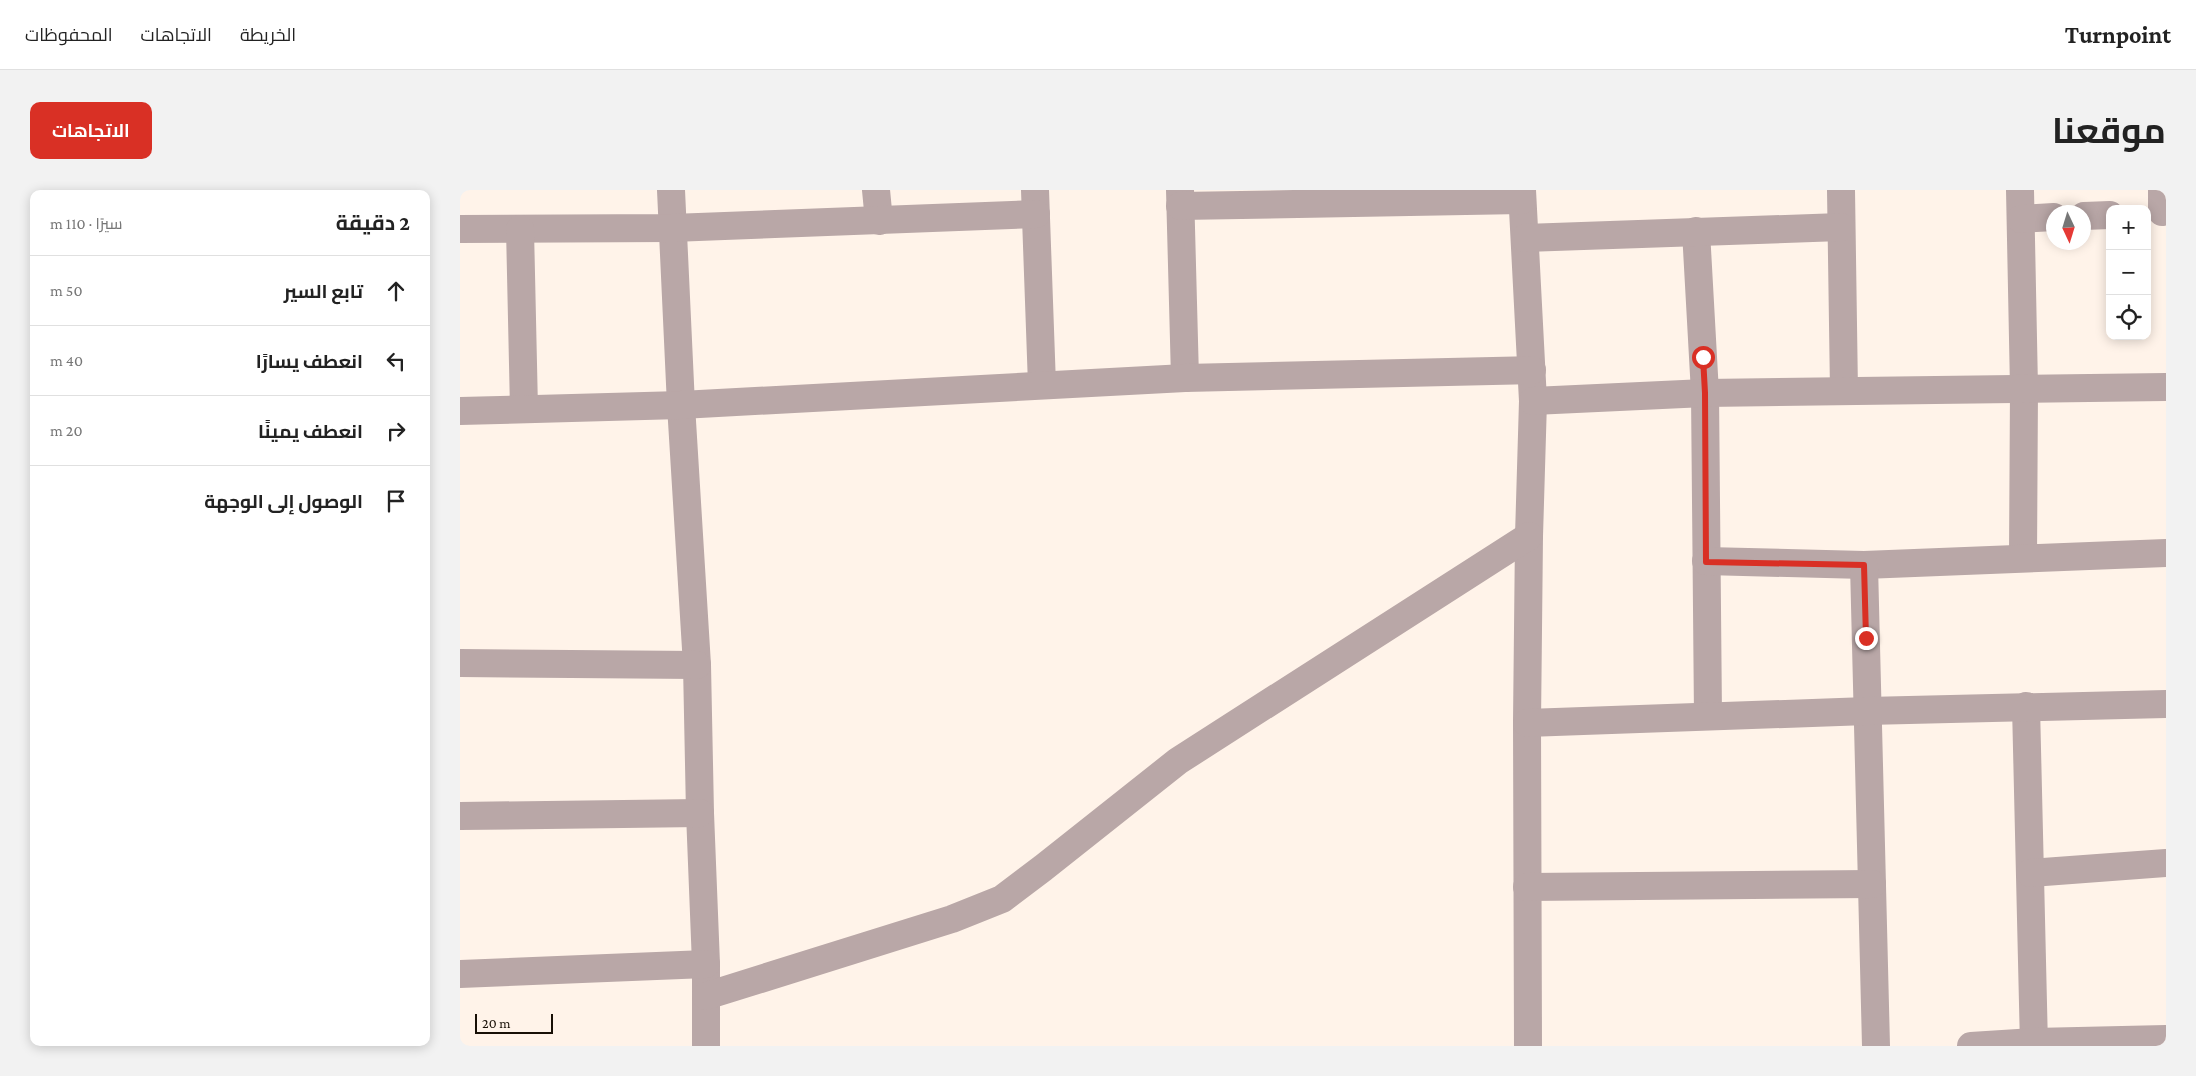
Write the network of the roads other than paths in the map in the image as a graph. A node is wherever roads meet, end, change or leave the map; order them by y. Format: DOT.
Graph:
graph roads {
  1 [pos="672,190"];
  2 [pos="876,190"];
  3 [pos="1840,190"];
  4 [pos="2020,190"];
  5 [pos="1522,195"];
  6 [pos="1180,198"];
  7 [pos="1036,202"];
  8 [pos="2106,215"];
  9 [pos="2091,216"];
  10 [pos="2046,217"];
  11 [pos="2021,219"];
  12 [pos="879,221"];
  13 [pos="1841,227"];
  14 [pos="672,228"];
  15 [pos="460,229"];
  16 [pos="520,229"];
  17 [pos="1696,231"];
  18 [pos="1525,238"];
  19 [pos="1532,370"];
  20 [pos="1185,378"];
  21 [pos="1042,385"];
  22 [pos="2166,387"];
  23 [pos="2024,388"];
  24 [pos="1844,391"];
  25 [pos="1705,393"];
  26 [pos="1533,401"];
  27 [pos="681,405"];
  28 [pos="524,409"];
  29 [pos="460,410"];
  30 [pos="1529,536"];
  31 [pos="2166,553"];
  32 [pos="2023,558"];
  33 [pos="1706,562"];
  34 [pos="1864,565"];
  35 [pos="460,664"];
  36 [pos="697,665"];
  37 [pos="2166,704"];
  38 [pos="2026,706"];
  39 [pos="1868,710"];
  40 [pos="1708,716"];
  41 [pos="1528,723"];
  42 [pos="700,813"];
  43 [pos="460,816"];
  44 [pos="2166,863"];
  45 [pos="2030,873"];
  46 [pos="1872,884"];
  47 [pos="1527,886"];
  48 [pos="706,964"];
  49 [pos="460,974"];
  50 [pos="706,996"];
  51 [pos="2166,1039"];
  52 [pos="2034,1044"];
  53 [pos="706,1046"];
  54 [pos="1528,1046"];
  55 [pos="1876,1046"];
  56 [pos="1971,1046"];
  1 -- 14 [label="street"];
  2 -- 12 [label="street"];
  3 -- 13 [label="street"];
  4 -- 11 [label="street"];
  5 -- 6 [label="street"];
  5 -- 18 [label="street"];
  6 -- 20 [label="street"];
  7 -- 12 [label="street"];
  7 -- 21 [label="street"];
  8 -- 9 [label="street"];
  10 -- 11 [label="street"];
  11 -- 23 [label="street"];
  12 -- 14 [label="street"];
  13 -- 17 [label="street"];
  13 -- 24 [label="street"];
  14 -- 16 [label="street"];
  14 -- 27 [label="street"];
  15 -- 16 [label="street"];
  16 -- 28 [label="street"];
  17 -- 18 [label="street"];
  17 -- 25 [label="street"];
  18 -- 19 [label="street"];
  19 -- 20 [label="street"];
  19 -- 26 [label="street"];
  20 -- 21 [label="street"];
  21 -- 27 [label="street"];
  22 -- 23 [label="street"];
  23 -- 24 [label="street"];
  23 -- 32 [label="street"];
  24 -- 25 [label="street"];
  25 -- 26 [label="street"];
  25 -- 33 [label="street"];
  26 -- 30 [label="street"];
  27 -- 28 [label="street"];
  27 -- 36 [label="street"];
  28 -- 29 [label="street"];
  30 -- 41 [label="street"];
  30 -- 50 [label="street"];
  31 -- 32 [label="street"];
  32 -- 34 [label="street"];
  33 -- 34 [label="street"];
  33 -- 40 [label="street"];
  34 -- 39 [label="street"];
  35 -- 36 [label="street"];
  36 -- 42 [label="street"];
  37 -- 38 [label="street"];
  38 -- 39 [label="street"];
  38 -- 45 [label="street"];
  39 -- 40 [label="street"];
  39 -- 46 [label="street"];
  40 -- 41 [label="street"];
  41 -- 47 [label="street"];
  42 -- 43 [label="street"];
  42 -- 48 [label="street"];
  44 -- 45 [label="street"];
  45 -- 52 [label="street"];
  46 -- 47 [label="street"];
  46 -- 55 [label="street"];
  47 -- 54 [label="street"];
  48 -- 49 [label="street"];
  48 -- 50 [label="street"];
  50 -- 53 [label="street"];
  51 -- 52 [label="street"];
  52 -- 56 [label="street"];
}
